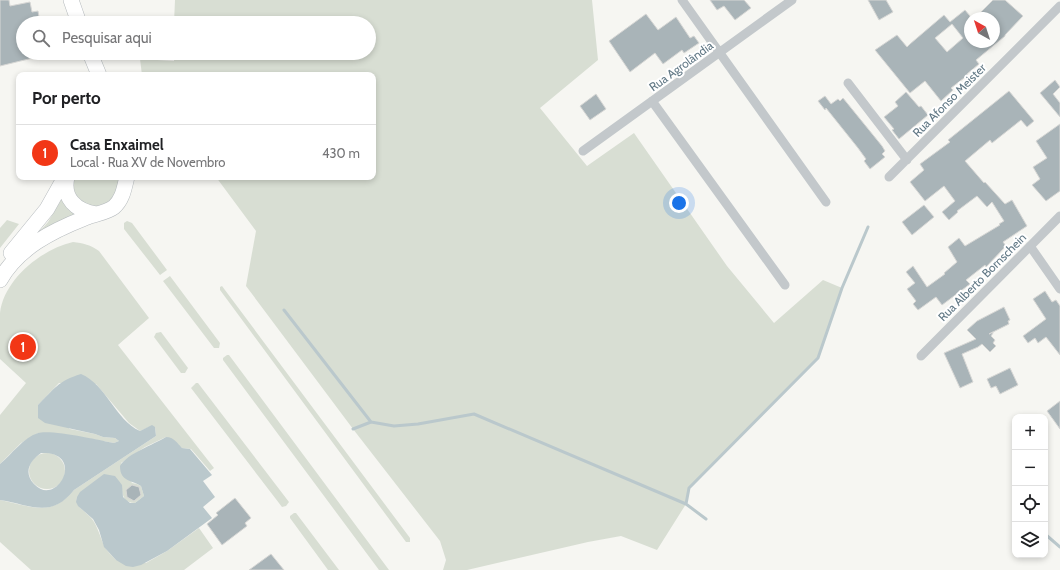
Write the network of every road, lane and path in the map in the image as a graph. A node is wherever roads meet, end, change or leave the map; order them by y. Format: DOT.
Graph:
graph roads {
  1 [pos="71,0"];
  2 [pos="682,0"];
  3 [pos="792,0"];
  4 [pos="1060,6"];
  5 [pos="77,16"];
  6 [pos="719,52"];
  7 [pos="87,60"];
  8 [pos="93,60"];
  9 [pos="87,72"];
  10 [pos="98,72"];
  11 [pos="848,83"];
  12 [pos="652,101"];
  13 [pos="583,151"];
  14 [pos="907,160"];
  15 [pos="889,177"];
  16 [pos="64,180"];
  17 [pos="66,180"];
  18 [pos="125,180"];
  19 [pos="826,202"];
  20 [pos="96,214"];
  21 [pos="1060,216"];
  22 [pos="1030,246"];
  23 [pos="0,265"];
  24 [pos="0,280"];
  25 [pos="785,285"];
  26 [pos="1060,289"];
  27 [pos="921,356"];
  1 -- 5 [label="main road"];
  2 -- 6 [label="street"];
  3 -- 6 [label="street, Rua Agrolândia"];
  4 -- 14 [label="street, Rua Afonso Meister"];
  6 -- 12 [label="street, Rua Agrolândia"];
  6 -- 19 [label="street"];
  7 -- 9 [label="main road"];
  8 -- 10 [label="main road"];
  11 -- 14 [label="street"];
  12 -- 13 [label="street, Rua Agrolândia"];
  12 -- 25 [label="street"];
  14 -- 15 [label="street, Rua Afonso Meister"];
  16 -- 23 [label="main road"];
  17 -- 20 [label="main road"];
  18 -- 20 [label="main road"];
  20 -- 24 [label="main road"];
  21 -- 22 [label="street, Rua Alberto Bornschein"];
  22 -- 26 [label="street"];
  22 -- 27 [label="street, Rua Alberto Bornschein"];
}
